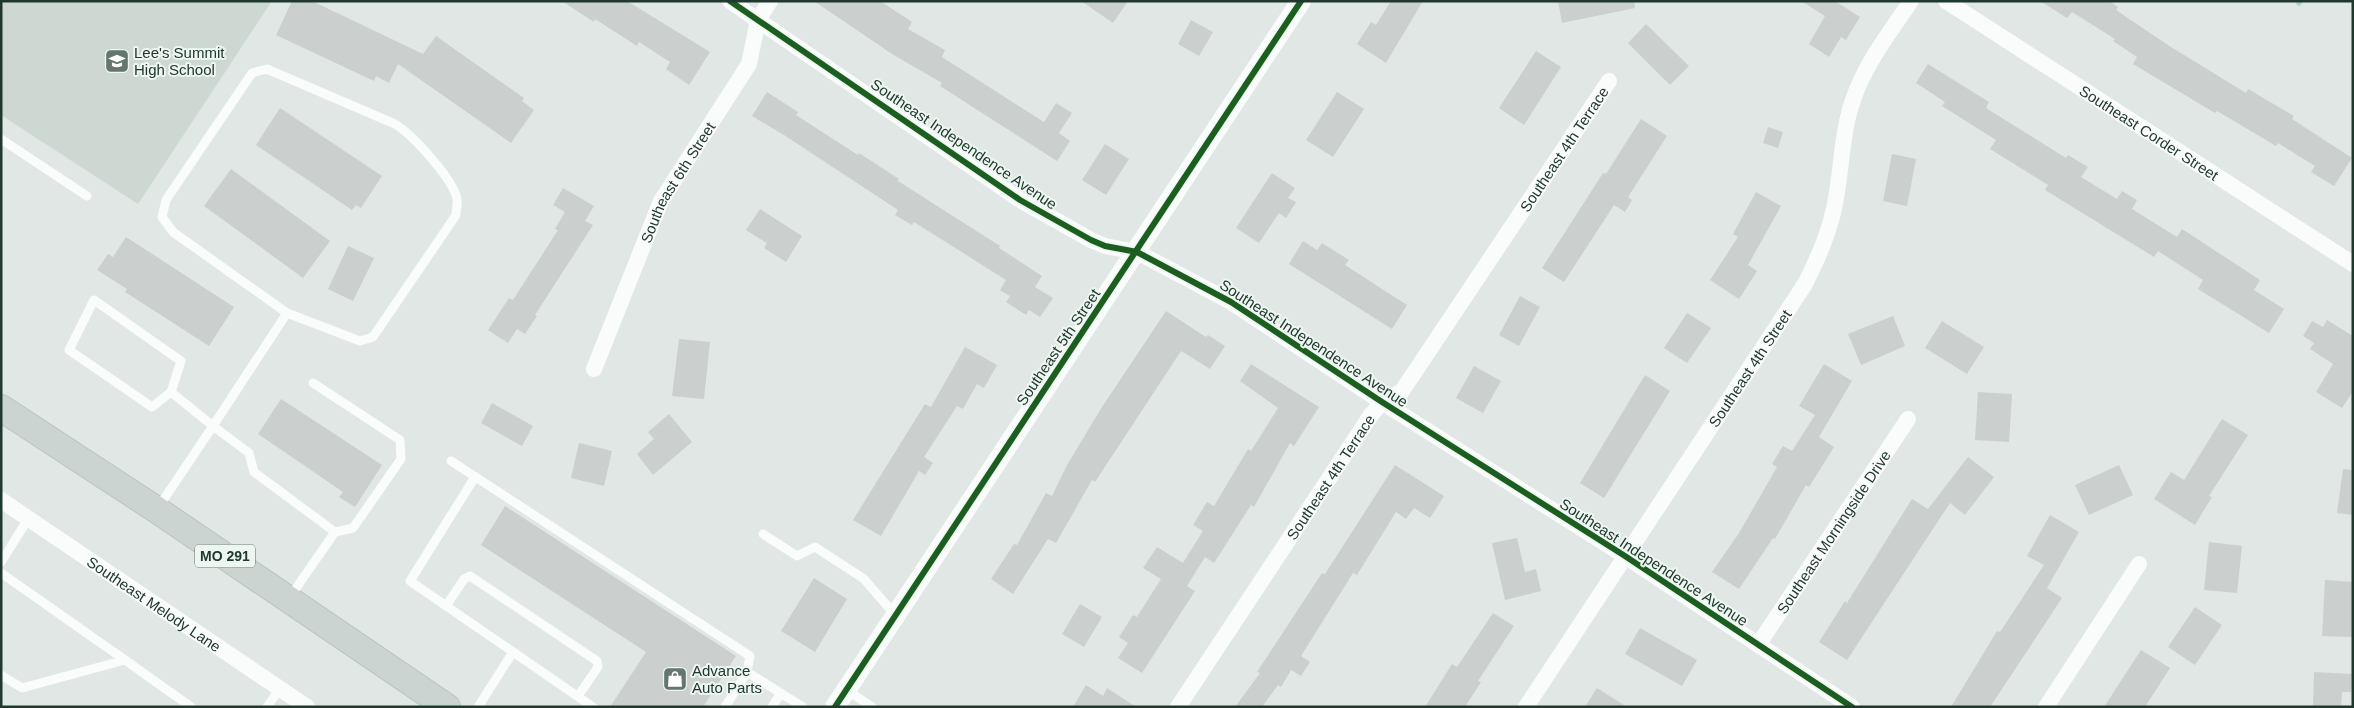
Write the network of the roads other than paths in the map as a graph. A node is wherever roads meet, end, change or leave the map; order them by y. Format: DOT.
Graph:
graph roads {
  1 [pos="730,1"];
  2 [pos="770,1"];
  3 [pos="1301,1"];
  4 [pos="1911,1"];
  5 [pos="1946,1"];
  6 [pos="758,20"];
  7 [pos="1609,81"];
  8 [pos="1,139"];
  9 [pos="87,196"];
  10 [pos="1137,252"];
  11 [pos="2353,264"];
  12 [pos="287,313"];
  13 [pos="594,369"];
  14 [pos="313,383"];
  15 [pos="170,392"];
  16 [pos="1382,402"];
  17 [pos="1,408"];
  18 [pos="1908,419"];
  19 [pos="213,426"];
  20 [pos="451,461"];
  21 [pos="475,477"];
  22 [pos="1,500"];
  23 [pos="157,510"];
  24 [pos="28,519"];
  25 [pos="335,532"];
  26 [pos="763,534"];
  27 [pos="1625,556"];
  28 [pos="1,562"];
  29 [pos="2139,564"];
  30 [pos="1,573"];
  31 [pos="289,599"];
  32 [pos="446,606"];
  33 [pos="896,616"];
  34 [pos="1758,645"];
  35 [pos="513,652"];
  36 [pos="125,660"];
  37 [pos="747,672"];
  38 [pos="1,675"];
  39 [pos="280,688"];
  40 [pos="847,690"];
  41 [pos="781,693"];
  42 [pos="578,696"];
  43 [pos="191,707"];
  44 [pos="267,707"];
  45 [pos="307,707"];
  46 [pos="447,707"];
  47 [pos="478,707"];
  48 [pos="593,707"];
  49 [pos="725,707"];
  50 [pos="772,707"];
  51 [pos="803,707"];
  52 [pos="835,707"];
  53 [pos="872,707"];
  54 [pos="1178,707"];
  55 [pos="1526,707"];
  56 [pos="1852,707"];
  57 [pos="2046,707"];
  1 -- 6 [label="street, Southeast Independence Avenue"];
  2 -- 6 [label="street, Southeast 6th Street"];
  3 -- 10 [label="street, Southeast 5th Street"];
  4 -- 27 [label="street, Southeast 4th Street"];
  5 -- 11 [label="street, Southeast Corder Street"];
  6 -- 10 [label="street, Southeast Independence Avenue"];
  6 -- 13 [label="street, Southeast 6th Street"];
  7 -- 16 [label="street, Southeast 4th Terrace"];
  8 -- 9 [label="lane"];
  10 -- 16 [label="street, Southeast Independence Avenue"];
  10 -- 33 [label="street, Southeast 5th Street"];
  12 -- 12 [label="lane"];
  12 -- 19 [label="lane"];
  14 -- 25 [label="lane"];
  15 -- 15 [label="lane"];
  15 -- 19 [label="lane"];
  16 -- 27 [label="street, Southeast Independence Avenue"];
  16 -- 54 [label="street, Southeast 4th Terrace"];
  17 -- 23 [label="main road, MO 291"];
  18 -- 34 [label="street, Southeast Morningside Drive"];
  19 -- 23 [label="lane"];
  19 -- 25 [label="lane"];
  20 -- 21 [label="lane"];
  21 -- 32 [label="lane"];
  21 -- 37 [label="lane"];
  22 -- 24 [label="street, Southeast Melody Lane"];
  23 -- 31 [label="main road, MO 291"];
  24 -- 28 [label="lane"];
  24 -- 39 [label="street, Southeast Melody Lane"];
  25 -- 31 [label="lane"];
  26 -- 33 [label="lane"];
  27 -- 34 [label="street, Southeast Independence Avenue"];
  27 -- 55 [label="street, Southeast 4th Street"];
  29 -- 57 [label="street"];
  30 -- 36 [label="lane"];
  31 -- 46 [label="main road, MO 291"];
  32 -- 35 [label="lane"];
  32 -- 42 [label="lane"];
  33 -- 40 [label="street, Southeast 5th Street"];
  34 -- 56 [label="street, Southeast Independence Avenue"];
  35 -- 42 [label="lane"];
  35 -- 47 [label="lane"];
  36 -- 38 [label="lane"];
  36 -- 43 [label="lane"];
  37 -- 41 [label="lane"];
  37 -- 49 [label="lane"];
  39 -- 44 [label="lane"];
  39 -- 45 [label="street, Southeast Melody Lane"];
  40 -- 52 [label="street, Southeast 5th Street"];
  40 -- 53 [label="lane"];
  41 -- 50 [label="lane"];
  41 -- 51 [label="lane"];
  42 -- 48 [label="lane"];
}
